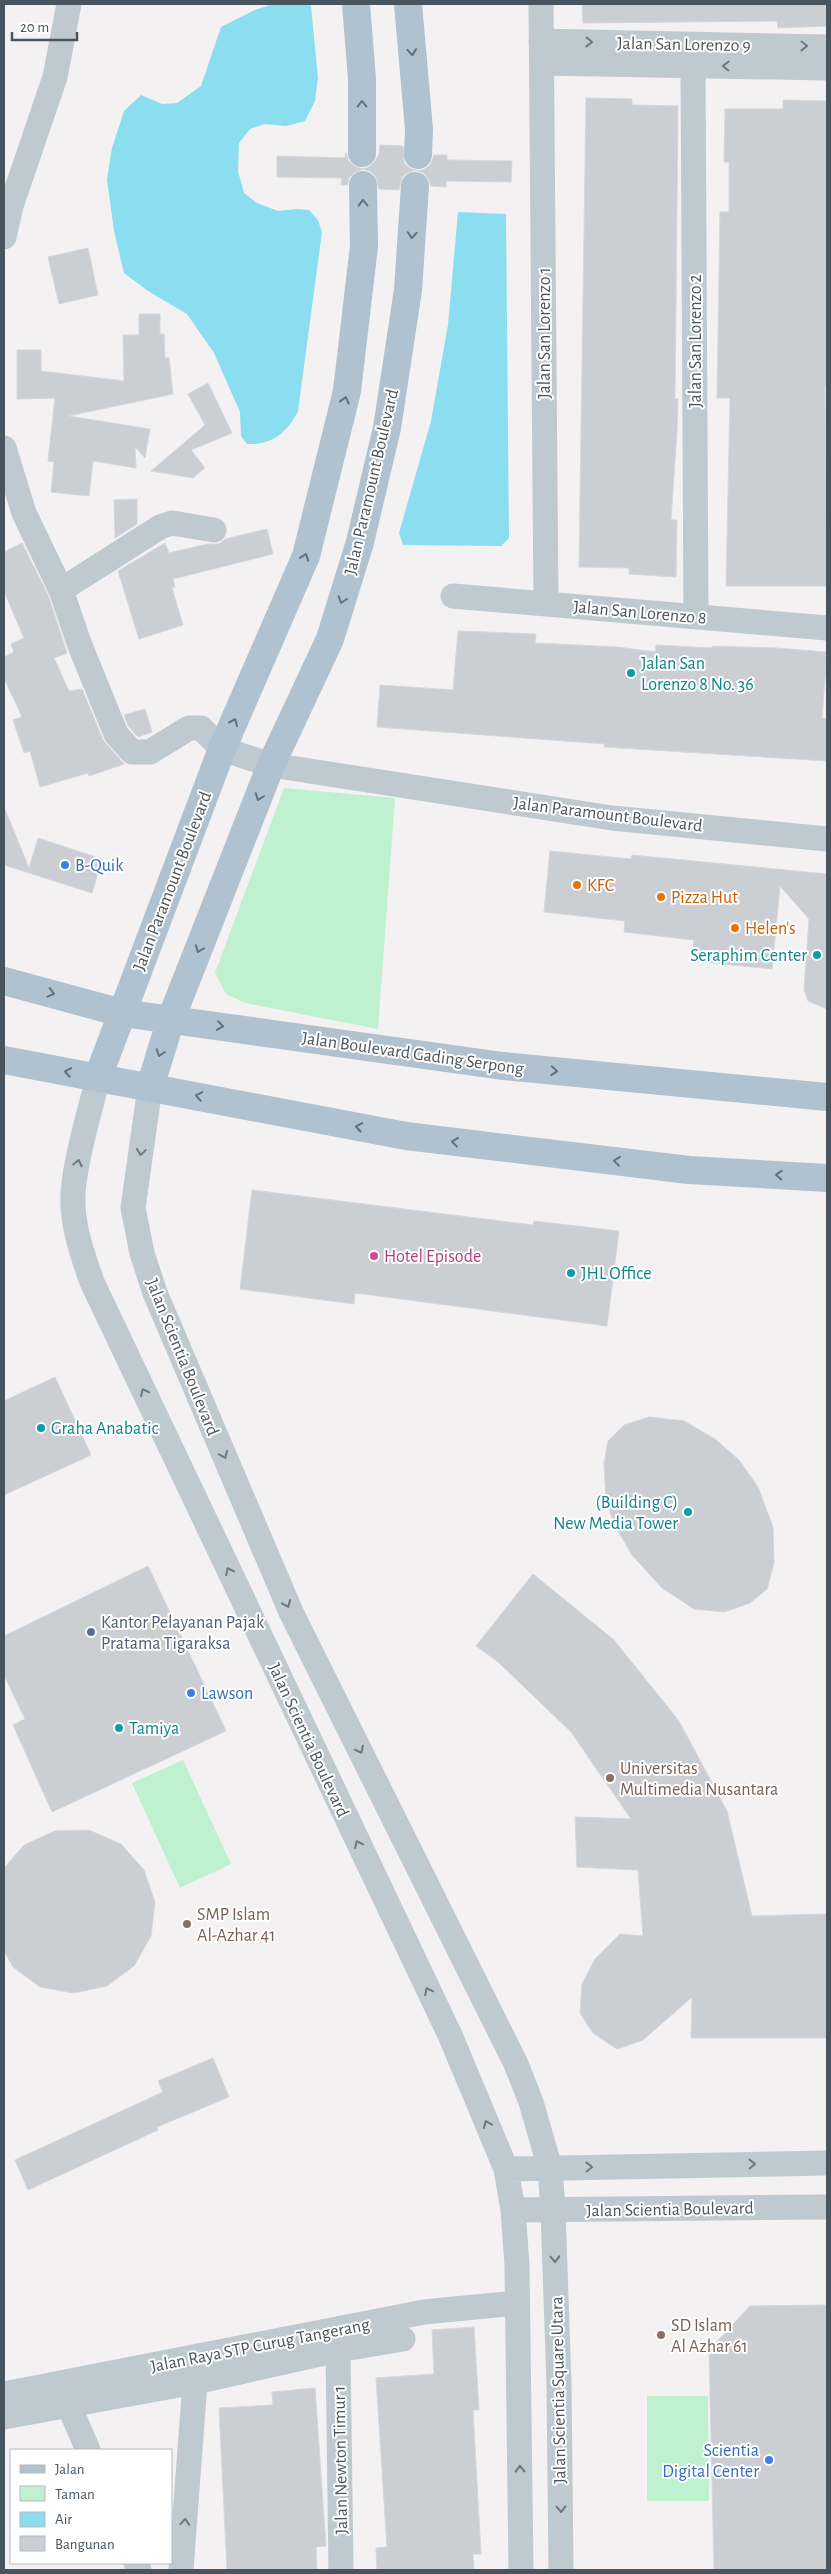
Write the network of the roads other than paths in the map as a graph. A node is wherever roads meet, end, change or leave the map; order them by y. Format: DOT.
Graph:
graph roads {
  1 [pos="69,4"];
  2 [pos="356,4"];
  3 [pos="408,4"];
  4 [pos="540,4"];
  5 [pos="827,47"];
  6 [pos="541,52"];
  7 [pos="765,56"];
  8 [pos="693,66"];
  9 [pos="827,68"];
  10 [pos="362,153"];
  11 [pos="418,155"];
  12 [pos="363,185"];
  13 [pos="416,186"];
  14 [pos="4,237"];
  15 [pos="4,448"];
  16 [pos="214,530"];
  17 [pos="61,590"];
  18 [pos="453,596"];
  19 [pos="546,604"];
  20 [pos="696,616"];
  21 [pos="827,628"];
  22 [pos="222,749"];
  23 [pos="272,765"];
  24 [pos="827,839"];
  25 [pos="4,981"];
  26 [pos="122,1013"];
  27 [pos="171,1019"];
  28 [pos="4,1060"];
  29 [pos="96,1088"];
  30 [pos="723,1088"];
  31 [pos="827,1097"];
  32 [pos="149,1100"];
  33 [pos="827,1106"];
  34 [pos="827,1178"];
  35 [pos="827,2162"];
  36 [pos="550,2168"];
  37 [pos="506,2169"];
  38 [pos="827,2207"];
  39 [pos="512,2210"];
  40 [pos="553,2210"];
  41 [pos="517,2303"];
  42 [pos="403,2339"];
  43 [pos="338,2350"];
  44 [pos="196,2382"];
  45 [pos="4,2394"];
  46 [pos="69,2406"];
  47 [pos="4,2417"];
  48 [pos="88,2449"];
  49 [pos="181,2570"];
  50 [pos="342,2570"];
  51 [pos="521,2570"];
  52 [pos="561,2570"];
  1 -- 14 [label="street"];
  10 -- 2 [label="main road, one-way"];
  3 -- 11 [label="main road, one-way"];
  4 -- 6 [label="street, Jalan San Lorenzo 1"];
  7 -- 5 [label="street, Jalan San Lorenzo 9, one-way"];
  6 -- 7 [label="street, Jalan San Lorenzo 9, one-way"];
  6 -- 8 [label="street, Jalan San Lorenzo 9"];
  6 -- 19 [label="street, Jalan San Lorenzo 1"];
  7 -- 8 [label="street, Jalan San Lorenzo 9, one-way"];
  7 -- 9 [label="street, Jalan San Lorenzo 9"];
  8 -- 20 [label="street, Jalan San Lorenzo 2"];
  22 -- 12 [label="main road, Jalan Paramount Boulevard, one-way"];
  13 -- 23 [label="main road, Jalan Paramount Boulevard, one-way"];
  15 -- 17 [label="street"];
  16 -- 17 [label="street"];
  17 -- 22 [label="street"];
  18 -- 19 [label="street, Jalan San Lorenzo 8"];
  19 -- 20 [label="street, Jalan San Lorenzo 8"];
  20 -- 21 [label="street, Jalan San Lorenzo 8"];
  22 -- 23 [label="street, Jalan Paramount Boulevard"];
  22 -- 26 [label="main road, Jalan Paramount Boulevard"];
  23 -- 24 [label="street, Jalan Paramount Boulevard"];
  23 -- 27 [label="main road, Jalan Paramount Boulevard, one-way"];
  25 -- 26 [label="main road, Jalan Boulevard Gading Serpong, one-way"];
  26 -- 27 [label="main road, Jalan Boulevard Gading Serpong"];
  26 -- 29 [label="main road, Jalan Scientia Boulevard"];
  27 -- 30 [label="main road, Jalan Boulevard Gading Serpong, one-way"];
  27 -- 32 [label="main road, Jalan Scientia Boulevard, one-way"];
  29 -- 28 [label="main road, one-way"];
  29 -- 32 [label="main road"];
  37 -- 29 [label="street, Jalan Scientia Boulevard, one-way"];
  30 -- 31 [label="main road, Jalan Boulevard Gading Serpong"];
  30 -- 33 [label="main road"];
  34 -- 32 [label="main road, one-way"];
  32 -- 36 [label="street, Jalan Scientia Boulevard, one-way"];
  36 -- 35 [label="street, one-way"];
  36 -- 37 [label="street"];
  36 -- 40 [label="street, Jalan Scientia Boulevard"];
  37 -- 39 [label="street, Jalan Scientia Boulevard"];
  38 -- 40 [label="street, Jalan Scientia Boulevard"];
  39 -- 40 [label="street, Jalan Scientia Boulevard"];
  39 -- 41 [label="street"];
  40 -- 52 [label="street, Jalan Scientia Square Utara, one-way"];
  41 -- 45 [label="street, Jalan Raya STP Curug Tangerang"];
  51 -- 41 [label="street, one-way"];
  42 -- 43 [label="street"];
  43 -- 44 [label="street"];
  43 -- 50 [label="street, Jalan Newton Timur 1"];
  44 -- 46 [label="street"];
  49 -- 44 [label="street, one-way"];
  46 -- 47 [label="street"];
  46 -- 48 [label="street"];
}
